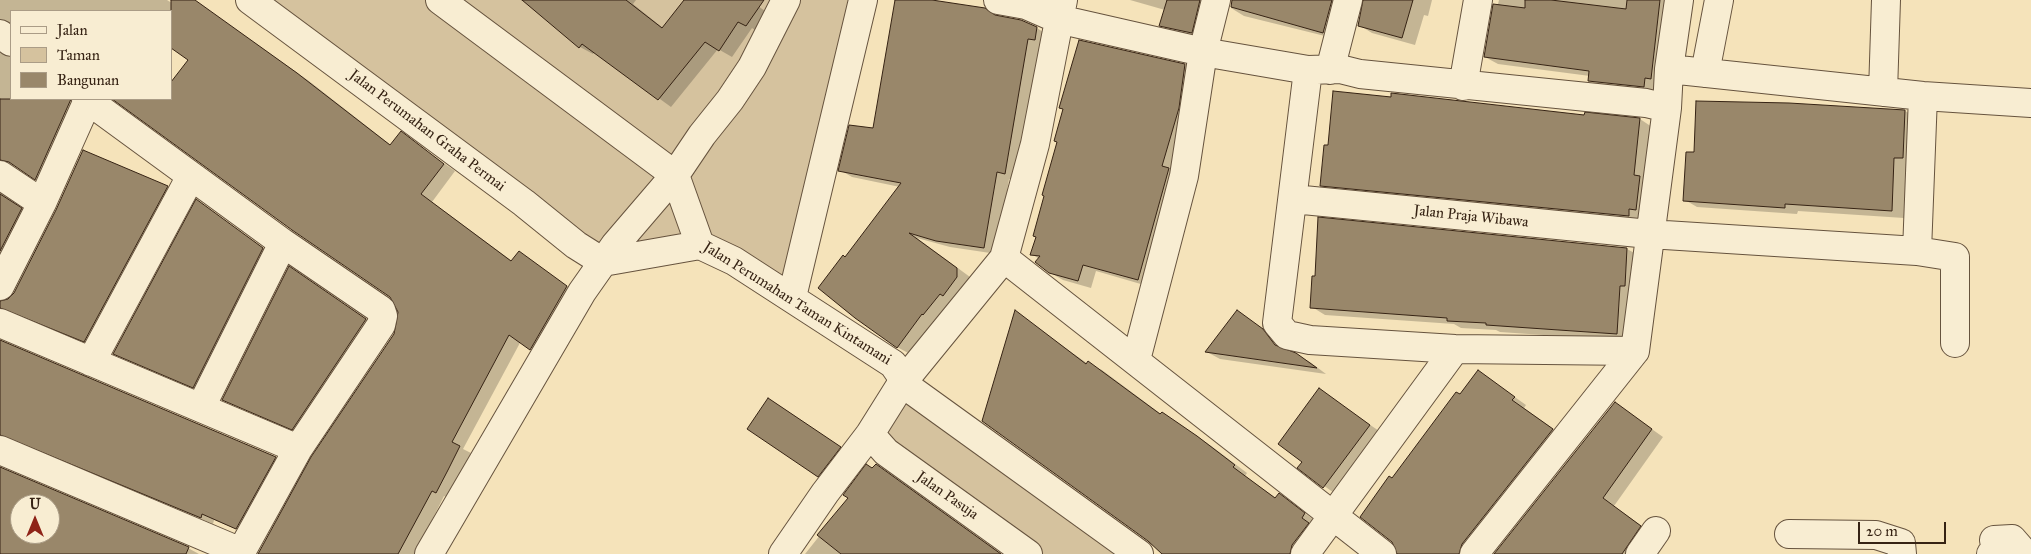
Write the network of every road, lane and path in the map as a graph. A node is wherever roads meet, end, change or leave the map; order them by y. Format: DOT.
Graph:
graph roads {
  1 [pos="250,0"];
  2 [pos="440,0"];
  3 [pos="786,0"];
  4 [pos="864,0"];
  5 [pos="998,0"];
  6 [pos="1216,0"];
  7 [pos="1348,0"];
  8 [pos="1478,0"];
  9 [pos="1679,0"];
  10 [pos="1719,0"];
  11 [pos="1886,0"];
  12 [pos="1060,10"];
  13 [pos="1204,52"];
  14 [pos="1669,69"];
  15 [pos="1319,70"];
  16 [pos="1705,73"];
  17 [pos="1462,86"];
  18 [pos="1882,92"];
  19 [pos="1923,96"];
  20 [pos="87,100"];
  21 [pos="88,100"];
  22 [pos="2031,103"];
  23 [pos="1667,108"];
  24 [pos="675,174"];
  25 [pos="0,175"];
  26 [pos="191,176"];
  27 [pos="1293,199"];
  28 [pos="42,203"];
  29 [pos="1649,234"];
  30 [pos="283,243"];
  31 [pos="700,244"];
  32 [pos="1917,251"];
  33 [pos="1004,258"];
  34 [pos="603,262"];
  35 [pos="0,286"];
  36 [pos="792,297"];
  37 [pos="0,323"];
  38 [pos="1956,343"];
  39 [pos="1455,349"];
  40 [pos="1635,351"];
  41 [pos="1136,360"];
  42 [pos="91,362"];
  43 [pos="902,383"];
  44 [pos="201,407"];
  45 [pos="870,434"];
  46 [pos="298,448"];
  47 [pos="0,450"];
  48 [pos="1333,518"];
  49 [pos="1656,531"];
  50 [pos="1789,534"];
  51 [pos="794,551"];
  52 [pos="241,553"];
  53 [pos="429,554"];
  54 [pos="1028,554"];
  55 [pos="1139,554"];
  56 [pos="1305,554"];
  57 [pos="1382,554"];
  58 [pos="1474,554"];
  59 [pos="1640,554"];
  60 [pos="1902,554"];
  61 [pos="1991,554"];
  62 [pos="2025,554"];
  1 -- 34 [label="street, Jalan Perumahan Graha Permai"];
  2 -- 24 [label="street"];
  3 -- 24 [label="street"];
  4 -- 36 [label="street"];
  5 -- 12 [label="street"];
  6 -- 13 [label="street"];
  7 -- 15 [label="street"];
  8 -- 17 [label="street"];
  9 -- 14 [label="street"];
  10 -- 16 [label="street"];
  11 -- 18 [label="street"];
  12 -- 13 [label="street"];
  12 -- 33 [label="street"];
  13 -- 15 [label="street"];
  13 -- 41 [label="street"];
  14 -- 16 [label="street"];
  14 -- 23 [label="street"];
  15 -- 17 [label="street"];
  15 -- 27 [label="street"];
  16 -- 18 [label="street"];
  17 -- 23 [label="street"];
  18 -- 19 [label="street"];
  19 -- 22 [label="street"];
  19 -- 32 [label="street"];
  20 -- 28 [label="street"];
  21 -- 26 [label="street"];
  23 -- 29 [label="street"];
  24 -- 31 [label="street, Jalan Perumahan Taman Kintamani"];
  24 -- 34 [label="street"];
  25 -- 28 [label="street"];
  26 -- 30 [label="street"];
  26 -- 42 [label="street"];
  27 -- 29 [label="street, Jalan Praja Wibawa"];
  27 -- 39 [label="street"];
  28 -- 35 [label="street"];
  29 -- 32 [label="street, Jalan Praja Wibawa"];
  29 -- 40 [label="street"];
  30 -- 44 [label="street"];
  30 -- 46 [label="street"];
  31 -- 34 [label="street"];
  31 -- 36 [label="street, Jalan Perumahan Taman Kintamani"];
  32 -- 38 [label="street, Jalan Praja Wibawa"];
  33 -- 41 [label="street"];
  33 -- 43 [label="street"];
  34 -- 53 [label="street"];
  36 -- 43 [label="street, Jalan Perumahan Taman Kintamani"];
  37 -- 42 [label="street"];
  39 -- 40 [label="street"];
  39 -- 48 [label="street"];
  40 -- 58 [label="street"];
  41 -- 48 [label="street"];
  42 -- 44 [label="street"];
  43 -- 45 [label="street"];
  43 -- 55 [label="street, Jalan Perumahan Taman Kintamani"];
  44 -- 46 [label="street"];
  45 -- 51 [label="street"];
  45 -- 54 [label="street, Jalan Pasuja"];
  46 -- 52 [label="street"];
  47 -- 52 [label="street"];
  48 -- 56 [label="street"];
  48 -- 57 [label="street"];
  49 -- 59 [label="street"];
  50 -- 60 [label="street"];
  61 -- 62 [label="street"];
}
